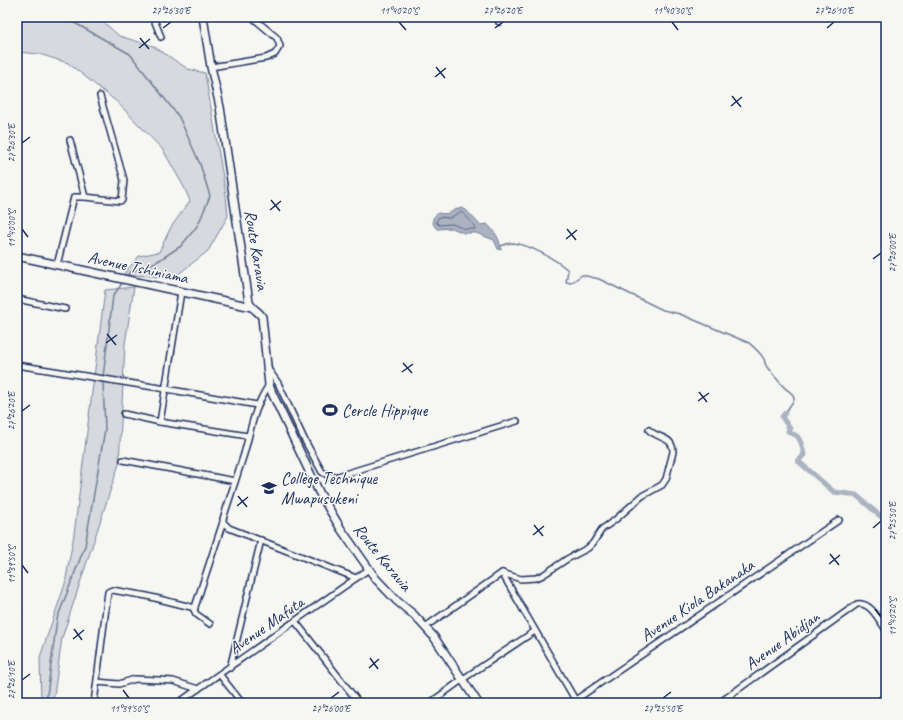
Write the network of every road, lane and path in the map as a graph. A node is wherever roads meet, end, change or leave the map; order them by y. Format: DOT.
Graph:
graph roads {
  1 [pos="153,17"];
  2 [pos="203,17"];
  3 [pos="252,17"];
  4 [pos="161,37"];
  5 [pos="211,67"];
  6 [pos="100,96"];
  7 [pos="70,140"];
  8 [pos="85,197"];
  9 [pos="17,256"];
  10 [pos="57,265"];
  11 [pos="180,292"];
  12 [pos="248,296"];
  13 [pos="17,299"];
  14 [pos="241,305"];
  15 [pos="252,307"];
  16 [pos="65,309"];
  17 [pos="17,365"];
  18 [pos="268,370"];
  19 [pos="269,385"];
  20 [pos="166,389"];
  21 [pos="257,405"];
  22 [pos="124,414"];
  23 [pos="517,421"];
  24 [pos="160,422"];
  25 [pos="650,430"];
  26 [pos="248,436"];
  27 [pos="123,460"];
  28 [pos="235,481"];
  29 [pos="839,520"];
  30 [pos="223,522"];
  31 [pos="261,540"];
  32 [pos="369,569"];
  33 [pos="502,573"];
  34 [pos="356,578"];
  35 [pos="195,608"];
  36 [pos="295,621"];
  37 [pos="210,624"];
  38 [pos="425,627"];
  39 [pos="886,630"];
  40 [pos="535,631"];
  41 [pos="230,668"];
  42 [pos="220,675"];
  43 [pos="463,679"];
  44 [pos="97,682"];
  45 [pos="198,689"];
  46 [pos="886,696"];
  47 [pos="574,702"];
  48 [pos="94,703"];
  49 [pos="178,703"];
  50 [pos="242,703"];
  51 [pos="359,703"];
  52 [pos="430,703"];
  53 [pos="478,703"];
  54 [pos="719,703"];
  55 [pos="876,703"];
  1 -- 4 [label="street"];
  2 -- 5 [label="street, Route Karavia"];
  3 -- 5 [label="street"];
  5 -- 12 [label="street, Route Karavia"];
  6 -- 8 [label="street"];
  7 -- 8 [label="street"];
  8 -- 10 [label="street"];
  9 -- 10 [label="street, Avenue Tshiniama"];
  10 -- 11 [label="street, Avenue Tshiniama"];
  11 -- 14 [label="street, Avenue Tshiniama"];
  11 -- 20 [label="street"];
  12 -- 14 [label="street"];
  12 -- 15 [label="street, Route Karavia"];
  13 -- 16 [label="street"];
  14 -- 15 [label="street, Avenue Tshiniama"];
  15 -- 18 [label="street, Route Karavia"];
  17 -- 20 [label="street"];
  18 -- 19 [label="street, Route Karavia"];
  18 -- 23 [label="street"];
  19 -- 21 [label="street"];
  19 -- 32 [label="street, Route Karavia"];
  20 -- 21 [label="street"];
  20 -- 24 [label="street"];
  21 -- 26 [label="street"];
  22 -- 24 [label="street"];
  24 -- 26 [label="street"];
  25 -- 33 [label="street"];
  26 -- 28 [label="street"];
  27 -- 28 [label="street"];
  28 -- 30 [label="street"];
  29 -- 47 [label="street, Avenue Kiola Bakanaka"];
  30 -- 31 [label="street"];
  30 -- 35 [label="street"];
  31 -- 34 [label="street"];
  31 -- 41 [label="street"];
  32 -- 34 [label="street, Avenue Mafuta"];
  32 -- 38 [label="street, Route Karavia"];
  33 -- 38 [label="street"];
  33 -- 40 [label="street"];
  34 -- 36 [label="street, Avenue Mafuta"];
  35 -- 37 [label="street"];
  35 -- 44 [label="street"];
  36 -- 41 [label="street, Avenue Mafuta"];
  36 -- 51 [label="street"];
  38 -- 43 [label="street, Route Karavia"];
  39 -- 54 [label="street, Avenue Abidjan"];
  40 -- 43 [label="street"];
  40 -- 47 [label="street"];
  41 -- 42 [label="street, Avenue Mafuta"];
  42 -- 45 [label="street, Avenue Mafuta"];
  42 -- 50 [label="street"];
  43 -- 52 [label="street"];
  43 -- 53 [label="street, Route Karavia"];
  44 -- 45 [label="street"];
  44 -- 48 [label="street"];
  45 -- 49 [label="street, Avenue Mafuta"];
  46 -- 55 [label="street"];
}
